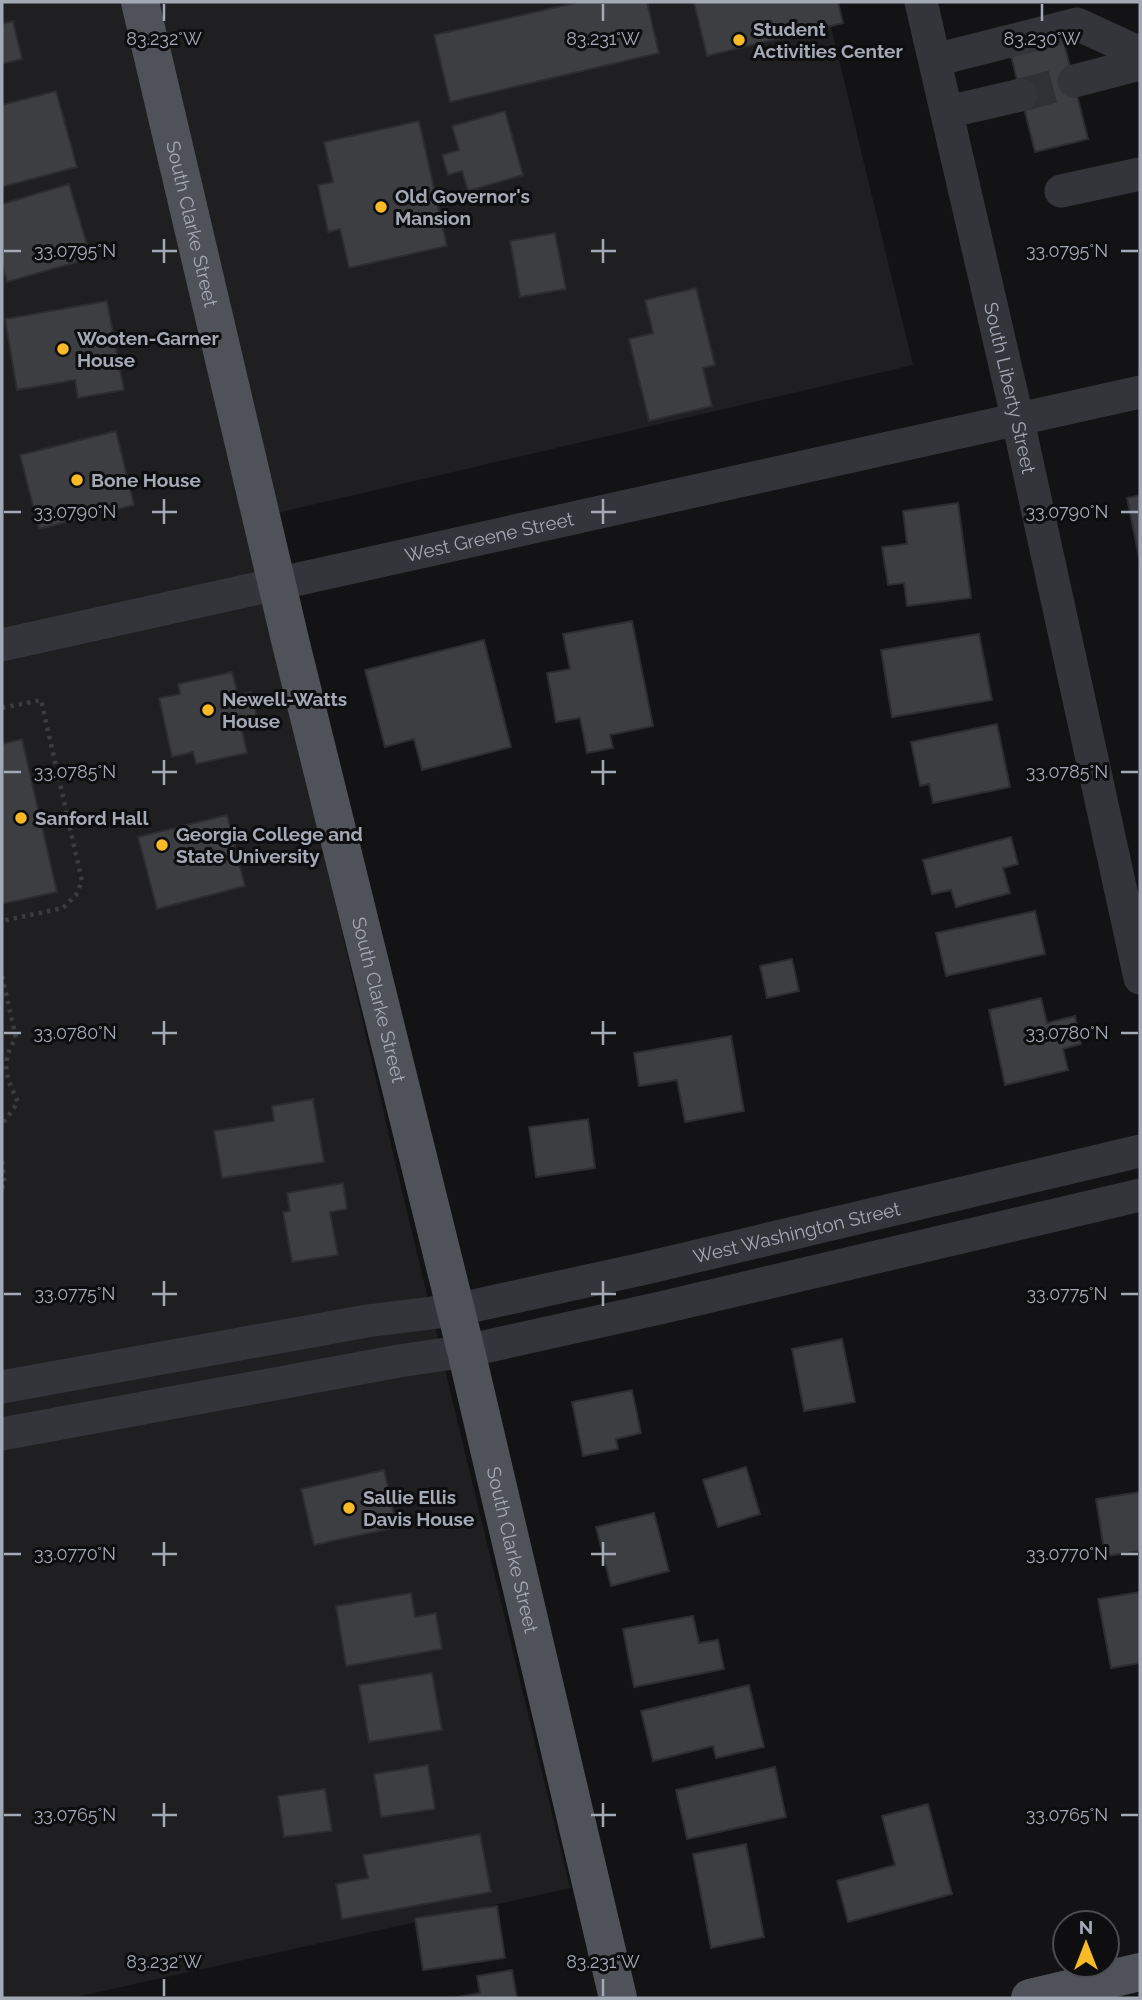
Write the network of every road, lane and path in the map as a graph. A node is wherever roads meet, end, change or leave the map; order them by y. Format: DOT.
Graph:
graph roads {
  1 [pos="140,2"];
  2 [pos="923,2"];
  3 [pos="1140,53"];
  4 [pos="935,60"];
  5 [pos="1140,65"];
  6 [pos="1074,81"];
  7 [pos="1021,95"];
  8 [pos="947,112"];
  9 [pos="1140,174"];
  10 [pos="1062,191"];
  11 [pos="1140,392"];
  12 [pos="1018,421"];
  13 [pos="277,585"];
  14 [pos="2,645"];
  15 [pos="2,708"];
  16 [pos="2,921"];
  17 [pos="2,976"];
  18 [pos="1140,978"];
  19 [pos="2,1125"];
  20 [pos="1140,1152"];
  21 [pos="2,1161"];
  22 [pos="2,1188"];
  23 [pos="1140,1195"];
  24 [pos="454,1310"];
  25 [pos="466,1351"];
  26 [pos="2,1387"];
  27 [pos="2,1434"];
  28 [pos="1140,1972"];
  29 [pos="618,1998"];
  30 [pos="1030,1998"];
  1 -- 13 [label="main road, South Clarke Street"];
  2 -- 4 [label="street, South Liberty Street"];
  3 -- 4 [label="street"];
  4 -- 8 [label="street, South Liberty Street"];
  5 -- 6 [label="street"];
  7 -- 8 [label="street"];
  8 -- 12 [label="street, South Liberty Street"];
  9 -- 10 [label="street"];
  11 -- 12 [label="street, West Greene Street"];
  12 -- 13 [label="street, West Greene Street"];
  12 -- 18 [label="street, South Liberty Street"];
  13 -- 14 [label="street, West Greene Street"];
  13 -- 24 [label="main road, South Clarke Street"];
  15 -- 16 [label="path"];
  17 -- 19 [label="path"];
  20 -- 24 [label="street, West Washington Street"];
  21 -- 22 [label="path"];
  23 -- 25 [label="street"];
  24 -- 25 [label="main road, South Clarke Street"];
  24 -- 26 [label="street, West Washington Street"];
  25 -- 27 [label="street"];
  25 -- 29 [label="main road, South Clarke Street"];
  28 -- 30 [label="main road"];
}
